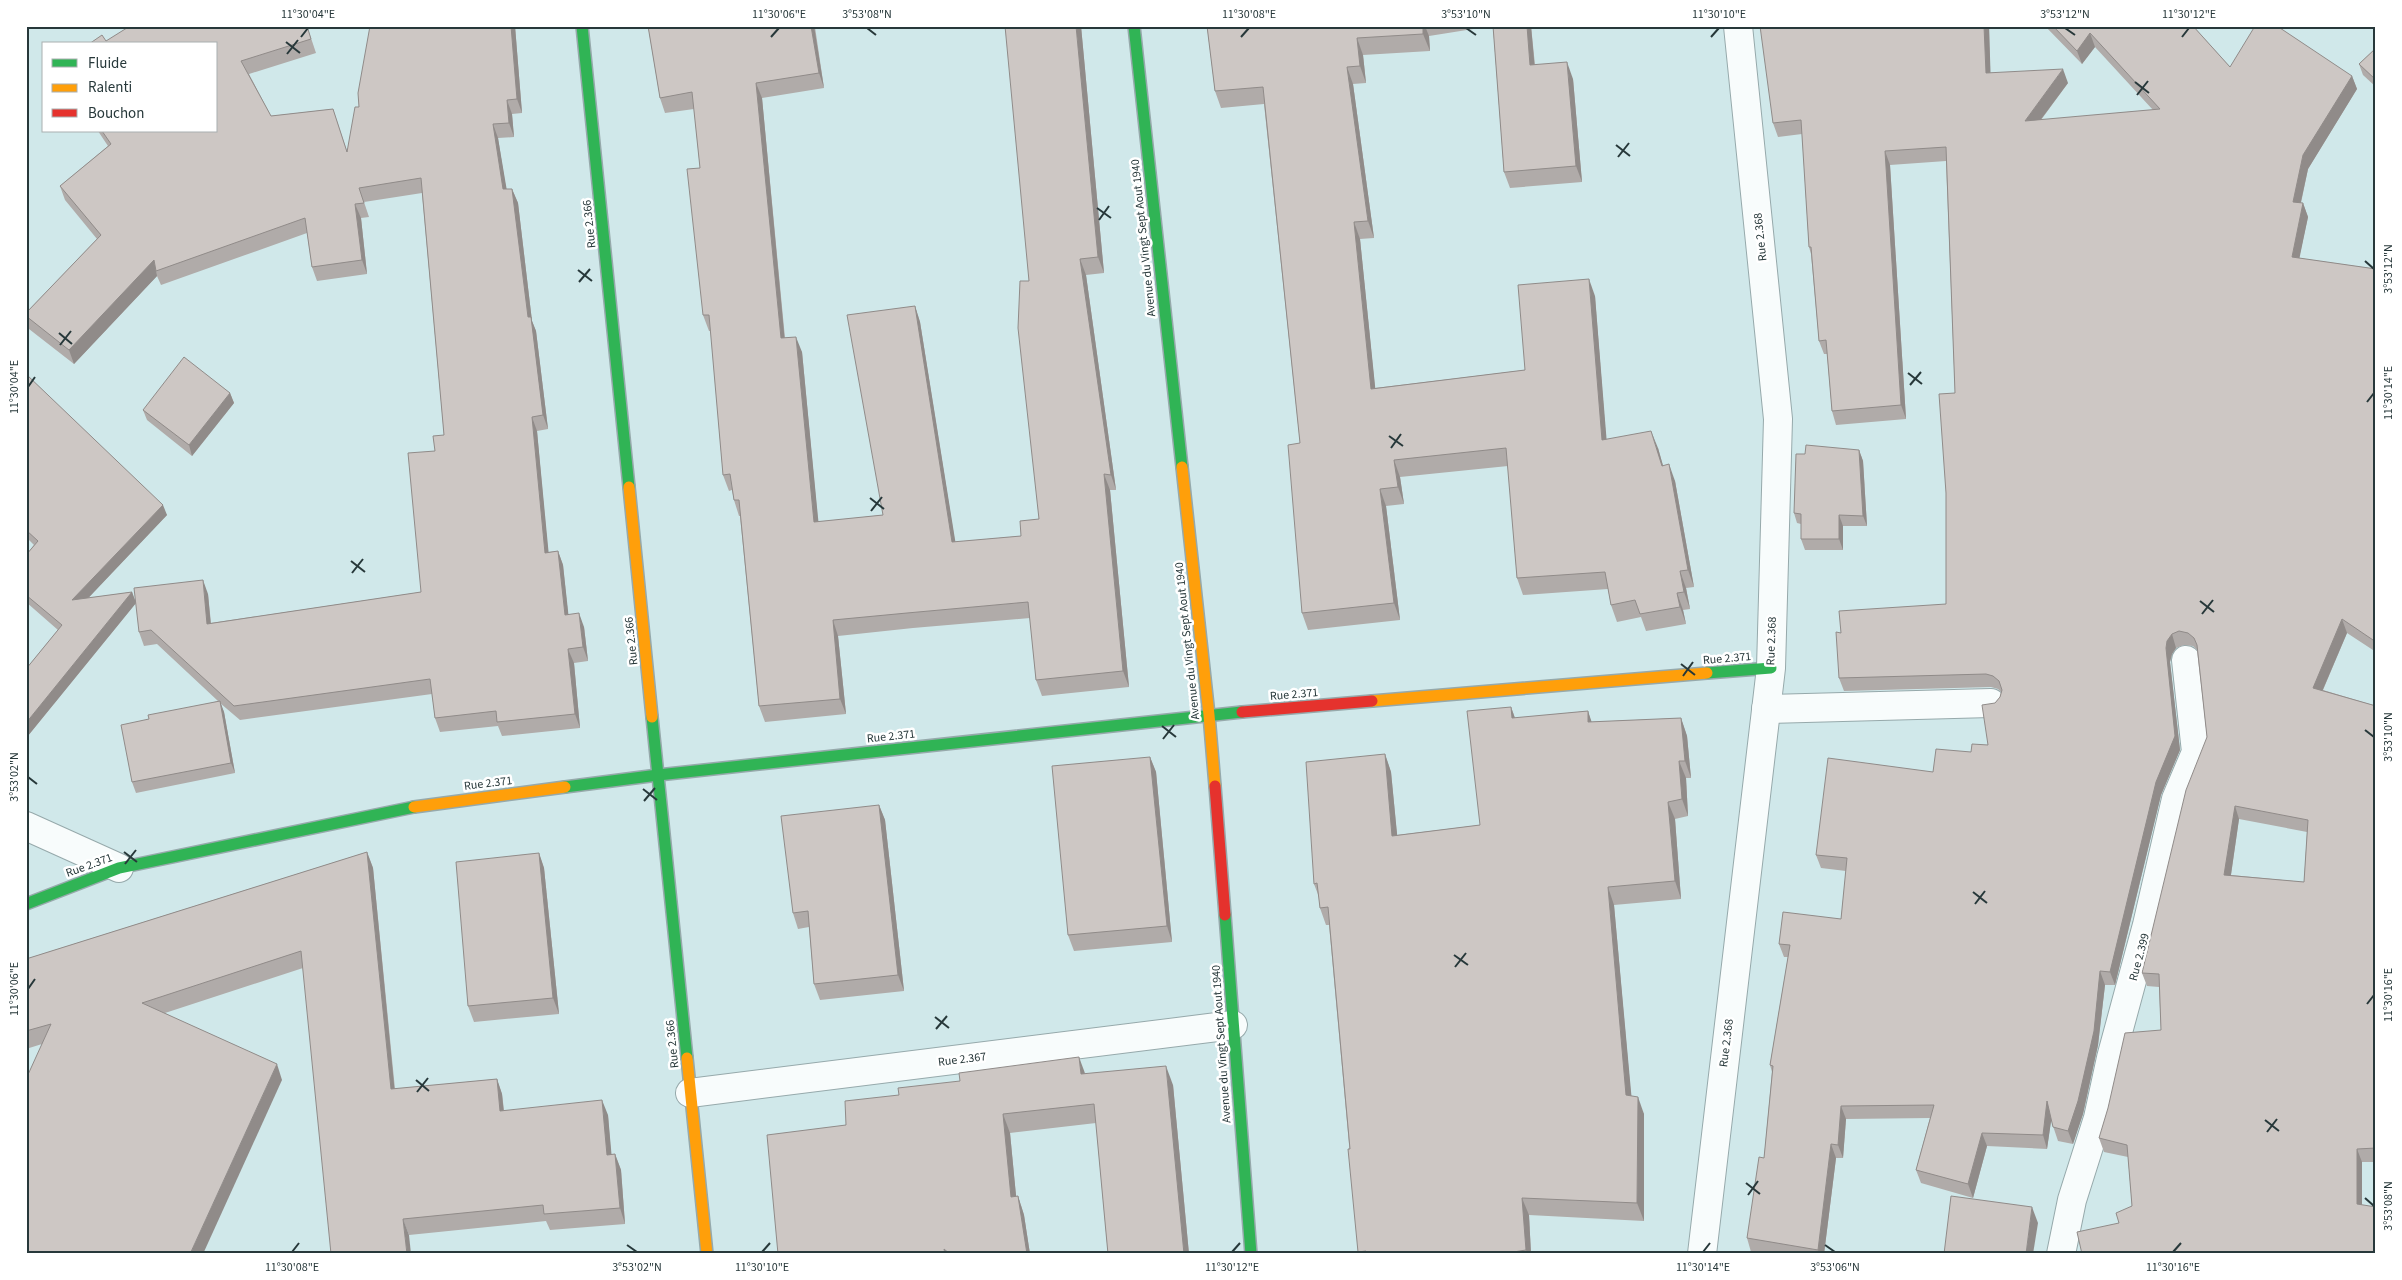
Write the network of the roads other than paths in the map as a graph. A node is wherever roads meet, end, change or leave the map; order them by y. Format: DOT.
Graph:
graph roads {
  1 [pos="582,26"];
  2 [pos="1134,26"];
  3 [pos="1738,26"];
  4 [pos="2186,660"];
  5 [pos="1770,668"];
  6 [pos="1991,704"];
  7 [pos="1766,709"];
  8 [pos="1209,715"];
  9 [pos="658,774"];
  10 [pos="26,826"];
  11 [pos="119,868"];
  12 [pos="26,904"];
  13 [pos="1233,1025"];
  14 [pos="690,1093"];
  15 [pos="707,1254"];
  16 [pos="1251,1254"];
  17 [pos="1702,1254"];
  18 [pos="2061,1254"];
  1 -- 9 [label="street, Rue 2.366"];
  2 -- 8 [label="street, Avenue du Vingt Sept Aout 1940"];
  3 -- 5 [label="street, Rue 2.368"];
  4 -- 18 [label="street, Rue 2.399"];
  5 -- 7 [label="street, Rue 2.368"];
  5 -- 8 [label="street, Rue 2.371"];
  6 -- 7 [label="street"];
  7 -- 17 [label="street, Rue 2.368"];
  8 -- 9 [label="street, Rue 2.371"];
  8 -- 13 [label="street, Avenue du Vingt Sept Aout 1940"];
  9 -- 11 [label="street, Rue 2.371"];
  9 -- 14 [label="street, Rue 2.366"];
  10 -- 11 [label="street"];
  11 -- 12 [label="street, Rue 2.371"];
  13 -- 14 [label="street, Rue 2.367"];
  13 -- 16 [label="street, Avenue du Vingt Sept Aout 1940"];
  14 -- 15 [label="street, Rue 2.366"];
}
